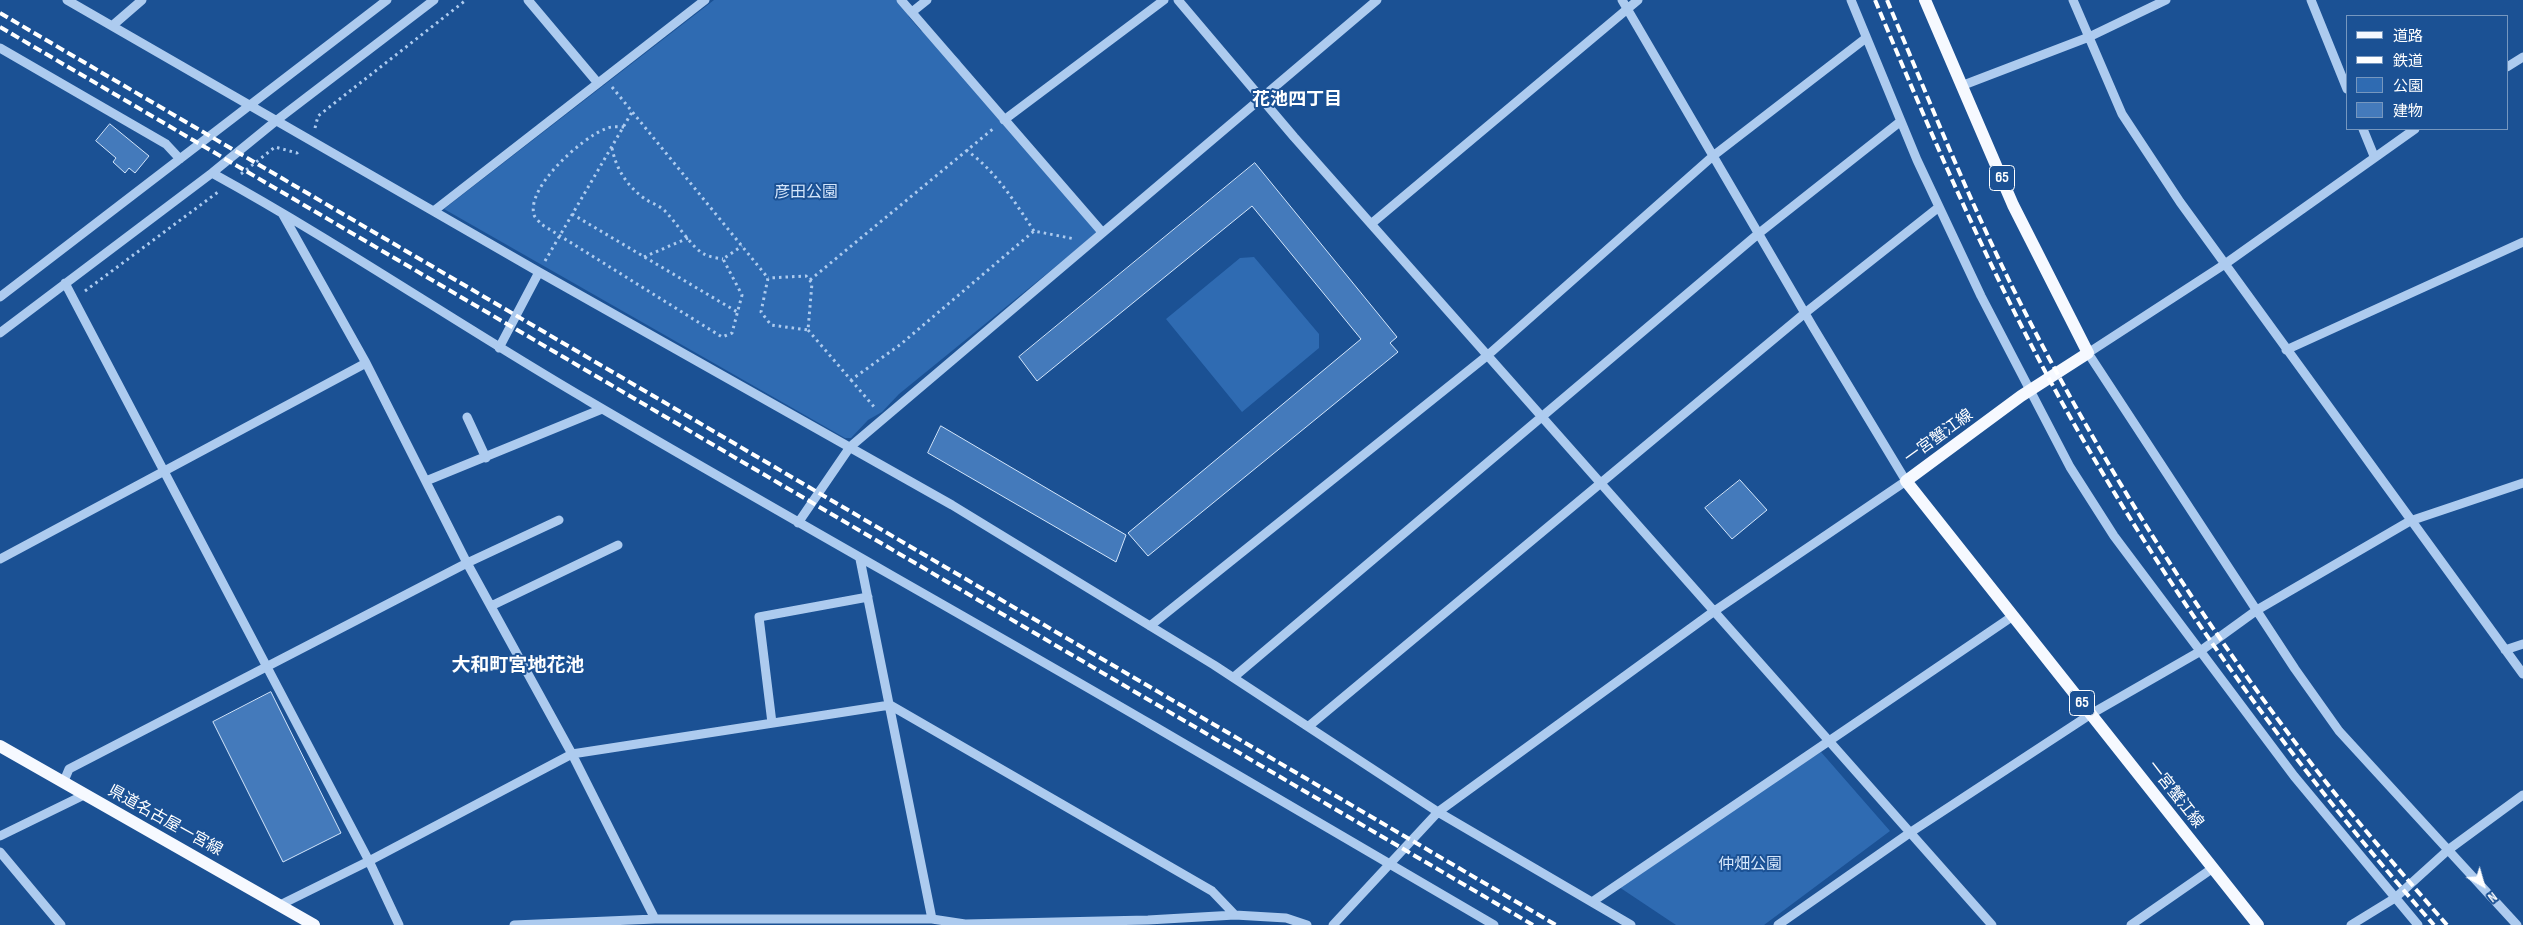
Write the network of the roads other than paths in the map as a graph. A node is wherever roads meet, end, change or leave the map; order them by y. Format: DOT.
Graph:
graph roads {
  1 [pos="67,0"];
  2 [pos="142,0"];
  3 [pos="387,0"];
  4 [pos="434,0"];
  5 [pos="528,0"];
  6 [pos="705,0"];
  7 [pos="901,0"];
  8 [pos="928,0"];
  9 [pos="1164,0"];
  10 [pos="1178,0"];
  11 [pos="1377,0"];
  12 [pos="1638,0"];
  13 [pos="1851,0"];
  14 [pos="1925,0"];
  15 [pos="2073,0"];
  16 [pos="2166,0"];
  17 [pos="2310,0"];
  18 [pos="1625,4"];
  19 [pos="912,12"];
  20 [pos="112,26"];
  21 [pos="2089,37"];
  22 [pos="1866,38"];
  23 [pos="0,48"];
  24 [pos="2523,57"];
  25 [pos="2508,67"];
  26 [pos="601,80"];
  27 [pos="1961,86"];
  28 [pos="2346,87"];
  29 [pos="1260,97"];
  30 [pos="251,104"];
  31 [pos="277,120"];
  32 [pos="1004,120"];
  33 [pos="1901,121"];
  34 [pos="2363,130"];
  35 [pos="2413,130"];
  36 [pos="1713,156"];
  37 [pos="2374,156"];
  38 [pos="180,159"];
  39 [pos="212,173"];
  40 [pos="1939,207"];
  41 [pos="435,210"];
  42 [pos="281,211"];
  43 [pos="1372,224"];
  44 [pos="1102,232"];
  45 [pos="1758,234"];
  46 [pos="2523,242"];
  47 [pos="2225,264"];
  48 [pos="539,272"];
  49 [pos="66,283"];
  50 [pos="0,297"];
  51 [pos="1805,314"];
  52 [pos="0,333"];
  53 [pos="498,348"];
  54 [pos="2286,350"];
  55 [pos="2088,353"];
  56 [pos="1488,355"];
  57 [pos="366,363"];
  58 [pos="2030,391"];
  59 [pos="602,409"];
  60 [pos="467,417"];
  61 [pos="1543,418"];
  62 [pos="850,447"];
  63 [pos="486,458"];
  64 [pos="166,472"];
  65 [pos="426,481"];
  66 [pos="1906,481"];
  67 [pos="2523,483"];
  68 [pos="1601,484"];
  69 [pos="559,520"];
  70 [pos="2410,521"];
  71 [pos="798,523"];
  72 [pos="618,545"];
  73 [pos="0,559"];
  74 [pos="860,560"];
  75 [pos="467,563"];
  76 [pos="868,597"];
  77 [pos="491,606"];
  78 [pos="2257,610"];
  79 [pos="1713,612"];
  80 [pos="2014,616"];
  81 [pos="1150,626"];
  82 [pos="2523,644"];
  83 [pos="2505,650"];
  84 [pos="2200,652"];
  85 [pos="268,666"];
  86 [pos="2523,674"];
  87 [pos="1234,678"];
  88 [pos="890,705"];
  89 [pos="2091,714"];
  90 [pos="772,723"];
  91 [pos="1309,726"];
  92 [pos="1829,742"];
  93 [pos="0,746"];
  94 [pos="572,754"];
  95 [pos="64,781"];
  96 [pos="84,794"];
  97 [pos="2523,795"];
  98 [pos="1438,812"];
  99 [pos="1910,832"];
  100 [pos="0,836"];
  101 [pos="2448,850"];
  102 [pos="0,852"];
  103 [pos="369,861"];
  104 [pos="1387,864"];
  105 [pos="2213,868"];
  106 [pos="2395,898"];
  107 [pos="1592,902"];
  108 [pos="280,905"];
  109 [pos="1235,915"];
  110 [pos="656,919"];
  111 [pos="932,920"];
  112 [pos="625,923"];
  113 [pos="61,925"];
  114 [pos="312,925"];
  115 [pos="399,925"];
  116 [pos="514,925"];
  117 [pos="965,925"];
  118 [pos="1308,925"];
  119 [pos="1333,925"];
  120 [pos="1494,925"];
  121 [pos="1631,925"];
  122 [pos="1778,925"];
  123 [pos="1992,925"];
  124 [pos="2131,925"];
  125 [pos="2258,925"];
  126 [pos="2350,925"];
  127 [pos="2418,925"];
  128 [pos="2517,925"];
  1 -- 20 [label="street"];
  2 -- 20 [label="street"];
  3 -- 30 [label="street"];
  4 -- 31 [label="street"];
  5 -- 26 [label="street"];
  6 -- 26 [label="street"];
  7 -- 19 [label="street"];
  8 -- 19 [label="street"];
  9 -- 32 [label="street"];
  10 -- 29 [label="street"];
  11 -- 29 [label="street"];
  12 -- 18 [label="street"];
  13 -- 22 [label="street"];
  14 -- 27 [label="main road, 65"];
  15 -- 21 [label="street"];
  16 -- 21 [label="street"];
  17 -- 28 [label="street"];
  18 -- 36 [label="street"];
  18 -- 43 [label="street"];
  19 -- 32 [label="street"];
  20 -- 30 [label="street"];
  21 -- 27 [label="street"];
  21 -- 47 [label="street"];
  22 -- 33 [label="street"];
  22 -- 36 [label="street"];
  23 -- 38 [label="street"];
  24 -- 25 [label="street"];
  26 -- 41 [label="street"];
  27 -- 55 [label="main road, 65"];
  29 -- 43 [label="street"];
  29 -- 44 [label="street"];
  30 -- 31 [label="street"];
  30 -- 38 [label="street"];
  31 -- 39 [label="street"];
  31 -- 41 [label="street"];
  32 -- 44 [label="street"];
  33 -- 40 [label="street"];
  33 -- 45 [label="street"];
  34 -- 37 [label="street"];
  35 -- 37 [label="street"];
  36 -- 45 [label="street"];
  36 -- 56 [label="street"];
  37 -- 47 [label="street"];
  38 -- 50 [label="street"];
  39 -- 42 [label="street"];
  39 -- 49 [label="street"];
  40 -- 51 [label="street"];
  40 -- 58 [label="street"];
  41 -- 48 [label="street"];
  42 -- 53 [label="street"];
  42 -- 57 [label="street"];
  43 -- 56 [label="street"];
  44 -- 62 [label="street"];
  45 -- 51 [label="street"];
  45 -- 61 [label="street"];
  46 -- 54 [label="street"];
  47 -- 54 [label="street"];
  47 -- 55 [label="street"];
  48 -- 53 [label="street"];
  48 -- 62 [label="street"];
  49 -- 52 [label="street"];
  49 -- 64 [label="street"];
  51 -- 66 [label="street"];
  51 -- 68 [label="street"];
  53 -- 59 [label="street"];
  54 -- 70 [label="street"];
  55 -- 58 [label="main road, 一宮蟹江線"];
  55 -- 78 [label="street"];
  56 -- 61 [label="street"];
  56 -- 81 [label="street"];
  57 -- 64 [label="street"];
  57 -- 65 [label="street"];
  58 -- 66 [label="main road, 一宮蟹江線"];
  58 -- 84 [label="street"];
  59 -- 63 [label="street"];
  59 -- 71 [label="street"];
  60 -- 63 [label="street"];
  61 -- 68 [label="street"];
  61 -- 87 [label="street"];
  62 -- 71 [label="street"];
  62 -- 81 [label="street"];
  63 -- 65 [label="street"];
  64 -- 73 [label="street"];
  64 -- 85 [label="street"];
  65 -- 75 [label="street"];
  66 -- 79 [label="street"];
  66 -- 80 [label="main road, 一宮蟹江線 / 65"];
  67 -- 70 [label="street"];
  68 -- 79 [label="street"];
  68 -- 91 [label="street"];
  69 -- 75 [label="street"];
  70 -- 78 [label="street"];
  70 -- 83 [label="street"];
  71 -- 74 [label="street"];
  72 -- 77 [label="street"];
  74 -- 76 [label="street"];
  74 -- 104 [label="street"];
  75 -- 77 [label="street"];
  75 -- 85 [label="street"];
  76 -- 88 [label="street"];
  76 -- 90 [label="street"];
  77 -- 94 [label="street"];
  78 -- 84 [label="street"];
  78 -- 101 [label="street"];
  79 -- 92 [label="street"];
  79 -- 98 [label="street"];
  80 -- 89 [label="main road, 一宮蟹江線 / 65"];
  80 -- 92 [label="street"];
  81 -- 87 [label="street"];
  82 -- 83 [label="street"];
  83 -- 86 [label="street"];
  84 -- 89 [label="street"];
  84 -- 106 [label="street"];
  85 -- 95 [label="street"];
  85 -- 103 [label="street"];
  87 -- 91 [label="street"];
  88 -- 90 [label="street"];
  88 -- 109 [label="street"];
  88 -- 111 [label="street"];
  89 -- 99 [label="street"];
  89 -- 105 [label="main road, 一宮蟹江線 / 65"];
  90 -- 94 [label="street"];
  91 -- 98 [label="street"];
  92 -- 99 [label="street"];
  92 -- 107 [label="street"];
  93 -- 95 [label="main road, 県道名古屋一宮線"];
  94 -- 103 [label="street"];
  94 -- 110 [label="street"];
  95 -- 96 [label="main road, 県道名古屋一宮線"];
  96 -- 100 [label="street"];
  96 -- 108 [label="main road, 県道名古屋一宮線"];
  97 -- 101 [label="street"];
  98 -- 104 [label="street"];
  98 -- 107 [label="street"];
  99 -- 122 [label="street"];
  99 -- 123 [label="street"];
  101 -- 106 [label="street"];
  101 -- 128 [label="street"];
  102 -- 113 [label="street"];
  103 -- 108 [label="street"];
  103 -- 115 [label="street"];
  104 -- 119 [label="street"];
  104 -- 120 [label="street"];
  105 -- 124 [label="street"];
  105 -- 125 [label="main road, 一宮蟹江線 / 65"];
  106 -- 126 [label="street"];
  106 -- 127 [label="street"];
  107 -- 121 [label="street"];
  108 -- 114 [label="main road, 県道名古屋一宮線"];
  109 -- 117 [label="street"];
  109 -- 118 [label="street"];
  110 -- 111 [label="street"];
  110 -- 112 [label="street"];
  111 -- 117 [label="street"];
  112 -- 116 [label="street"];
}
